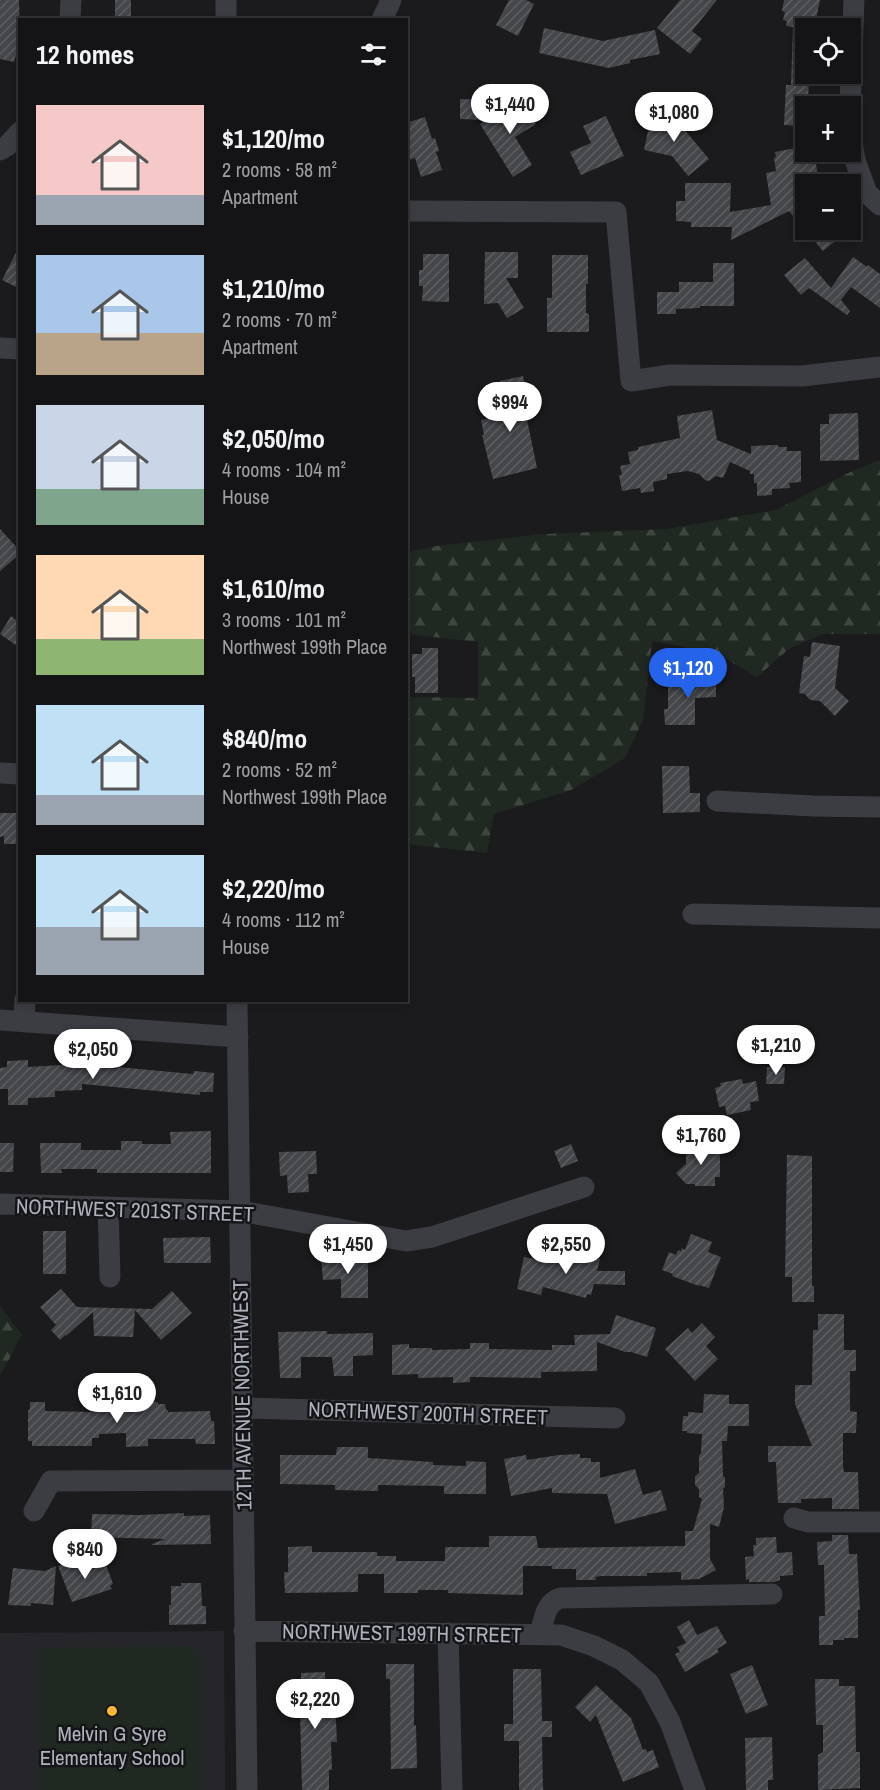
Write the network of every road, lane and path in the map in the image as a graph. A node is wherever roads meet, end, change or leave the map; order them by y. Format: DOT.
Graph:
graph roads {
  1 [pos="71,0"];
  2 [pos="226,0"];
  3 [pos="391,0"];
  4 [pos="854,0"];
  5 [pos="70,18"];
  6 [pos="226,18"];
  7 [pos="383,18"];
  8 [pos="850,96"];
  9 [pos="18,134"];
  10 [pos="0,150"];
  11 [pos="856,162"];
  12 [pos="874,199"];
  13 [pos="408,211"];
  14 [pos="0,348"];
  15 [pos="18,349"];
  16 [pos="880,367"];
  17 [pos="0,773"];
  18 [pos="18,774"];
  19 [pos="717,801"];
  20 [pos="880,807"];
  21 [pos="693,914"];
  22 [pos="880,918"];
  23 [pos="25,1002"];
  24 [pos="237,1002"];
  25 [pos="0,1020"];
  26 [pos="24,1022"];
  27 [pos="238,1037"];
  28 [pos="584,1186"];
  29 [pos="0,1204"];
  30 [pos="108,1207"];
  31 [pos="240,1211"];
  32 [pos="110,1277"];
  33 [pos="242,1408"];
  34 [pos="615,1418"];
  35 [pos="243,1480"];
  36 [pos="34,1511"];
  37 [pos="794,1518"];
  38 [pos="880,1522"];
  39 [pos="772,1594"];
  40 [pos="244,1631"];
  41 [pos="448,1633"];
  42 [pos="550,1635"];
  43 [pos="247,1790"];
  44 [pos="452,1790"];
  45 [pos="695,1790"];
  1 -- 5 [label="street"];
  2 -- 6 [label="street"];
  3 -- 7 [label="street"];
  4 -- 8 [label="street"];
  9 -- 10 [label="street"];
  11 -- 12 [label="street"];
  13 -- 16 [label="street"];
  14 -- 15 [label="street"];
  17 -- 18 [label="street"];
  19 -- 20 [label="street"];
  21 -- 22 [label="street"];
  23 -- 26 [label="street"];
  24 -- 27 [label="street, 12TH AVENUE NORTHWEST"];
  25 -- 26 [label="street"];
  26 -- 27 [label="street"];
  27 -- 31 [label="street, 12TH AVENUE NORTHWEST"];
  28 -- 31 [label="street, NORTHWEST 201ST STREET"];
  29 -- 30 [label="street, NORTHWEST 201ST STREET"];
  30 -- 31 [label="street, NORTHWEST 201ST STREET"];
  30 -- 32 [label="street"];
  31 -- 33 [label="street, 12TH AVENUE NORTHWEST"];
  33 -- 34 [label="street, NORTHWEST 200TH STREET"];
  33 -- 35 [label="street, 12TH AVENUE NORTHWEST"];
  35 -- 36 [label="street"];
  35 -- 40 [label="street, 12TH AVENUE NORTHWEST"];
  37 -- 38 [label="street"];
  39 -- 42 [label="street"];
  40 -- 41 [label="street, NORTHWEST 199TH STREET"];
  40 -- 43 [label="street, 12TH AVENUE NORTHWEST"];
  41 -- 42 [label="street, NORTHWEST 199TH STREET"];
  41 -- 44 [label="street"];
  42 -- 45 [label="street, NORTHWEST 199TH STREET"];
}
